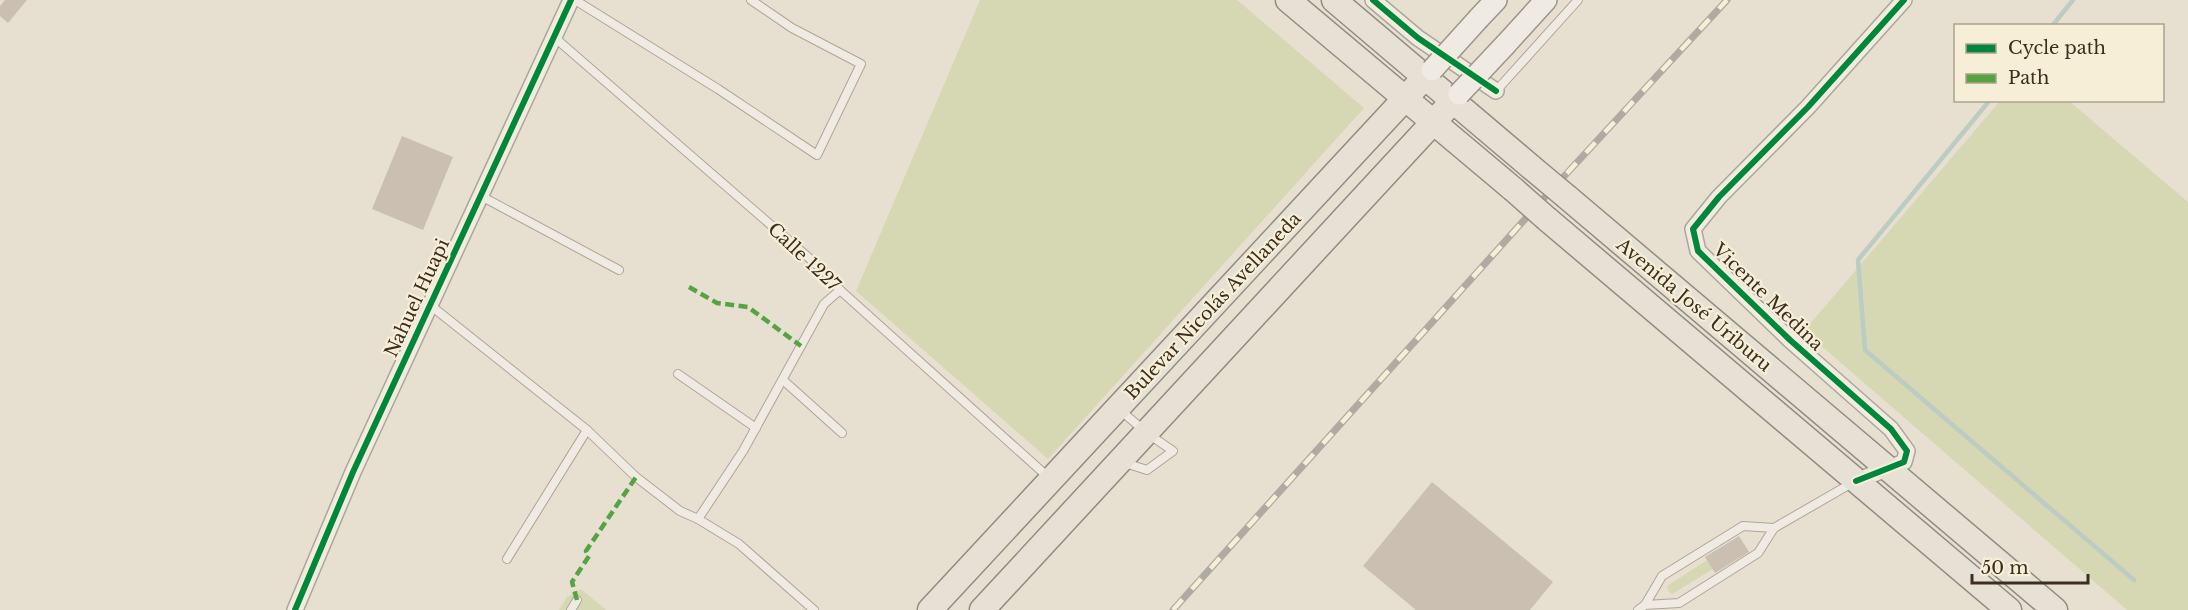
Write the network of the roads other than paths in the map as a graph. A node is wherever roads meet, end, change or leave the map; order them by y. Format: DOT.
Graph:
graph roads {
  1 [pos="573,0"];
  2 [pos="751,0"];
  3 [pos="1288,0"];
  4 [pos="1334,0"];
  5 [pos="1373,0"];
  6 [pos="1496,0"];
  7 [pos="1546,0"];
  8 [pos="1578,0"];
  9 [pos="1904,0"];
  10 [pos="554,37"];
  11 [pos="1429,74"];
  12 [pos="1496,91"];
  13 [pos="1456,98"];
  14 [pos="1406,99"];
  15 [pos="1434,123"];
  16 [pos="481,196"];
  17 [pos="619,270"];
  18 [pos="840,290"];
  19 [pos="430,305"];
  20 [pos="678,374"];
  21 [pos="783,380"];
  22 [pos="1118,408"];
  23 [pos="756,428"];
  24 [pos="587,430"];
  25 [pos="842,433"];
  26 [pos="1147,433"];
  27 [pos="1888,469"];
  28 [pos="1051,480"];
  29 [pos="1856,481"];
  30 [pos="698,519"];
  31 [pos="1774,528"];
  32 [pos="507,559"];
  33 [pos="577,600"];
  34 [pos="1645,604"];
  35 [pos="295,610"];
  36 [pos="571,610"];
  37 [pos="814,610"];
  38 [pos="930,610"];
  39 [pos="982,610"];
  40 [pos="1638,610"];
  41 [pos="2009,610"];
  42 [pos="2055,610"];
  1 -- 2 [label="lane"];
  1 -- 10 [label="street, Nahuel Huapi"];
  3 -- 14 [label="main road, Avenida José Uriburu"];
  4 -- 11 [label="main road, Avenida José Uriburu"];
  5 -- 12 [label="street"];
  6 -- 11 [label="main road, Bulevar Nicolás Avellaneda, bridge"];
  7 -- 13 [label="main road, Bulevar Nicolás Avellaneda, bridge"];
  8 -- 12 [label="lane"];
  9 -- 27 [label="street, Vicente Medina"];
  10 -- 16 [label="street, Nahuel Huapi"];
  10 -- 18 [label="lane, Calle 1227"];
  11 -- 13 [label="main road, Avenida José Uriburu"];
  11 -- 14 [label="main road, Bulevar Nicolás Avellaneda"];
  13 -- 15 [label="main road, Bulevar Nicolás Avellaneda"];
  13 -- 27 [label="main road, Avenida José Uriburu, bridge"];
  14 -- 15 [label="main road, Avenida José Uriburu"];
  14 -- 22 [label="main road, Bulevar Nicolás Avellaneda"];
  15 -- 26 [label="main road, Bulevar Nicolás Avellaneda"];
  15 -- 29 [label="main road, Avenida José Uriburu, bridge"];
  16 -- 17 [label="lane"];
  16 -- 19 [label="street, Nahuel Huapi"];
  18 -- 21 [label="lane"];
  18 -- 28 [label="lane, Calle 1227"];
  19 -- 24 [label="lane"];
  19 -- 35 [label="street, Nahuel Huapi"];
  20 -- 23 [label="lane"];
  21 -- 23 [label="lane"];
  21 -- 25 [label="lane"];
  22 -- 26 [label="lane"];
  22 -- 28 [label="main road, Bulevar Nicolás Avellaneda"];
  23 -- 30 [label="lane"];
  24 -- 30 [label="lane"];
  24 -- 32 [label="lane"];
  26 -- 39 [label="main road, Bulevar Nicolás Avellaneda"];
  27 -- 29 [label="street"];
  27 -- 42 [label="main road, Avenida José Uriburu"];
  28 -- 38 [label="main road, Bulevar Nicolás Avellaneda"];
  29 -- 31 [label="lane"];
  29 -- 41 [label="main road, Avenida José Uriburu"];
  30 -- 37 [label="lane"];
  31 -- 34 [label="lane"];
  31 -- 34 [label="lane"];
  33 -- 36 [label="lane"];
  34 -- 40 [label="lane"];
}
